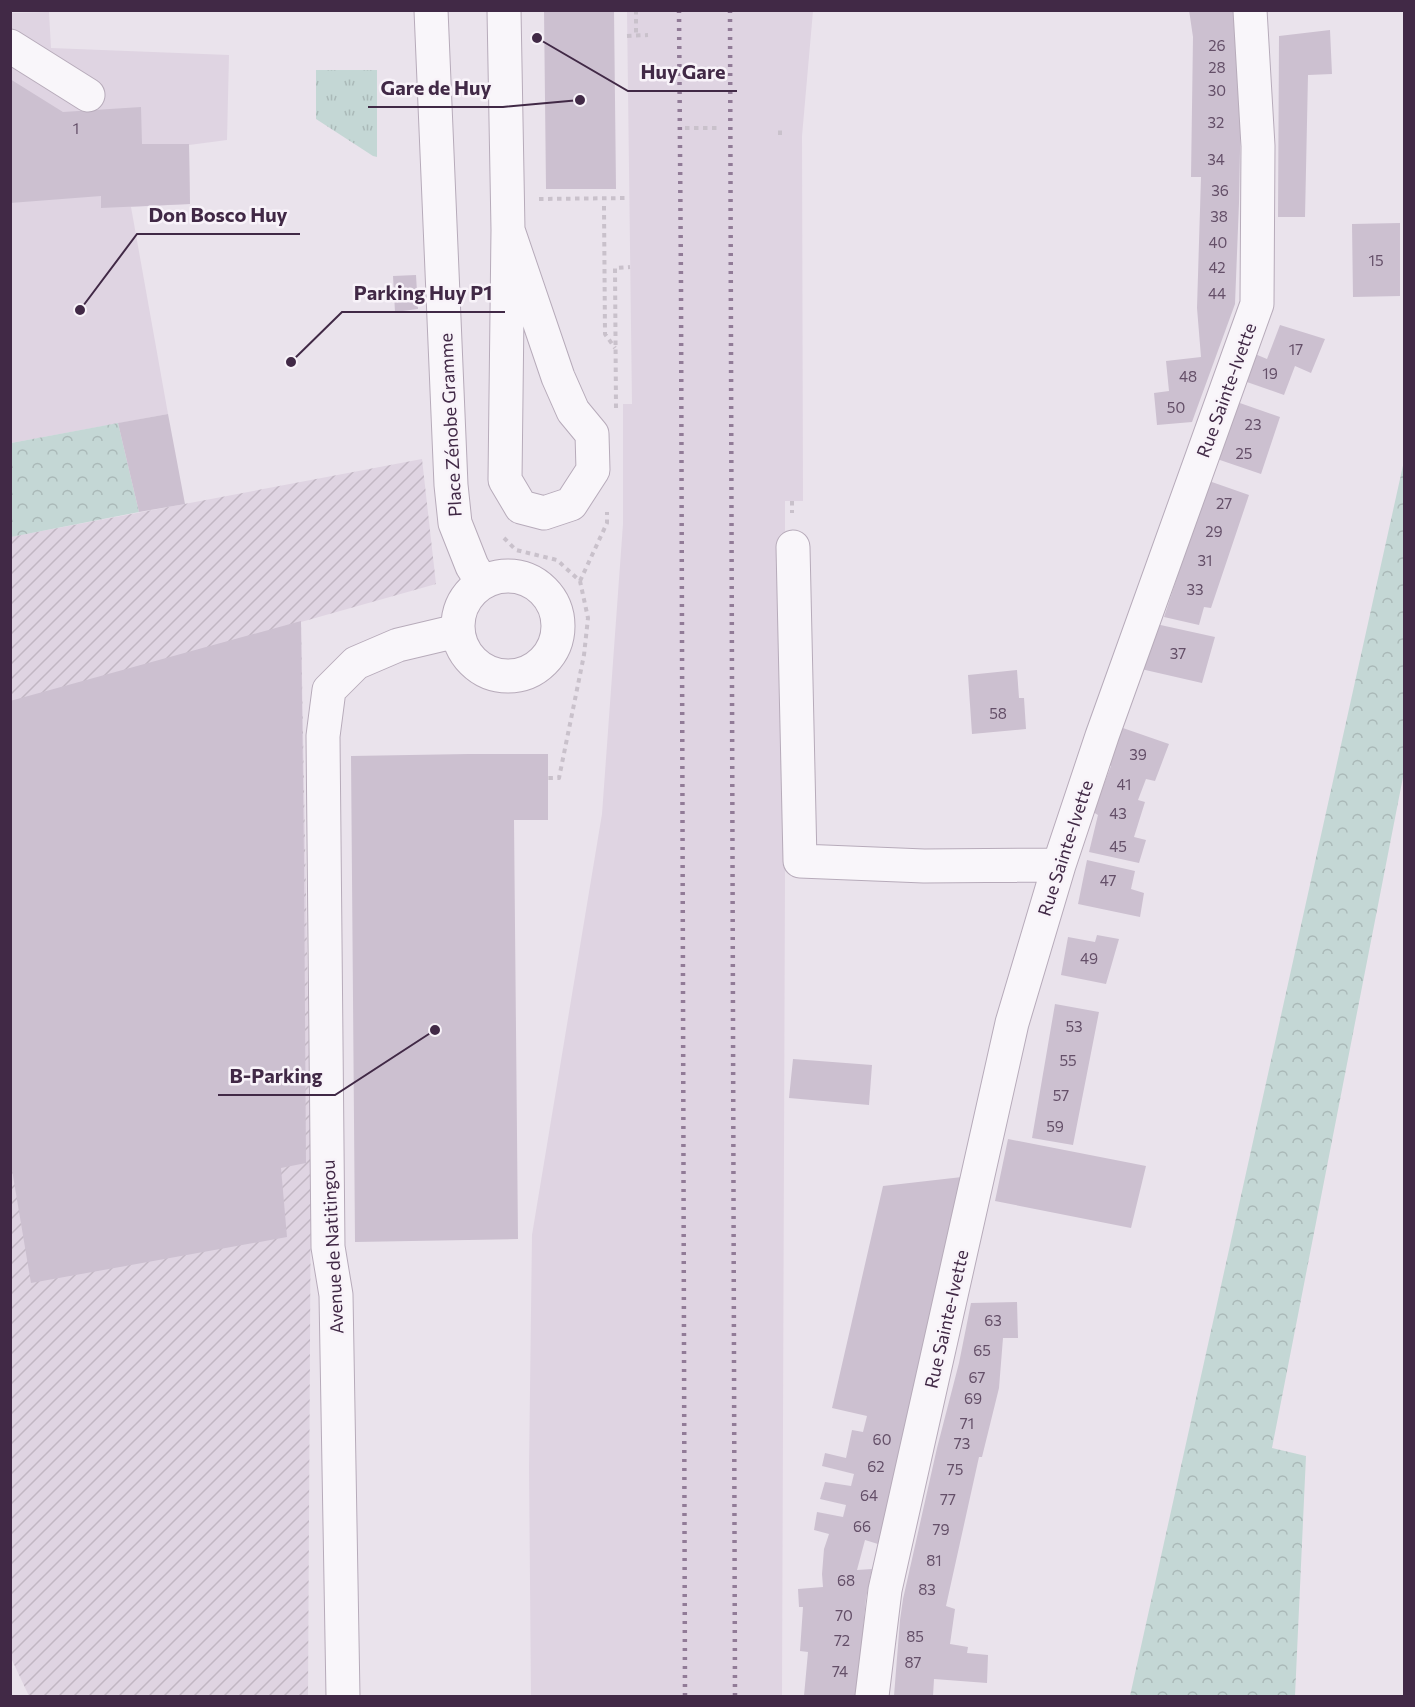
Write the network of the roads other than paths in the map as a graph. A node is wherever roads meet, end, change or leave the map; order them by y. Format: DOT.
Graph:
graph roads {
  1 [pos="431,10"];
  2 [pos="504,10"];
  3 [pos="1250,10"];
  4 [pos="10,46"];
  5 [pos="88,95"];
  6 [pos="508,231"];
  7 [pos="793,547"];
  8 [pos="482,582"];
  9 [pos="457,631"];
  10 [pos="1059,866"];
  11 [pos="343,1696"];
  12 [pos="872,1696"];
  1 -- 8 [label="street, Place Zénobe Gramme"];
  2 -- 6 [label="street"];
  3 -- 10 [label="street, Rue Sainte-Ivette"];
  4 -- 5 [label="street"];
  6 -- 6 [label="street"];
  7 -- 10 [label="street"];
  8 -- 9 [label="street"];
  8 -- 9 [label="street"];
  9 -- 11 [label="street, Avenue de Natitingou"];
  10 -- 12 [label="street, Rue Sainte-Ivette"];
}
